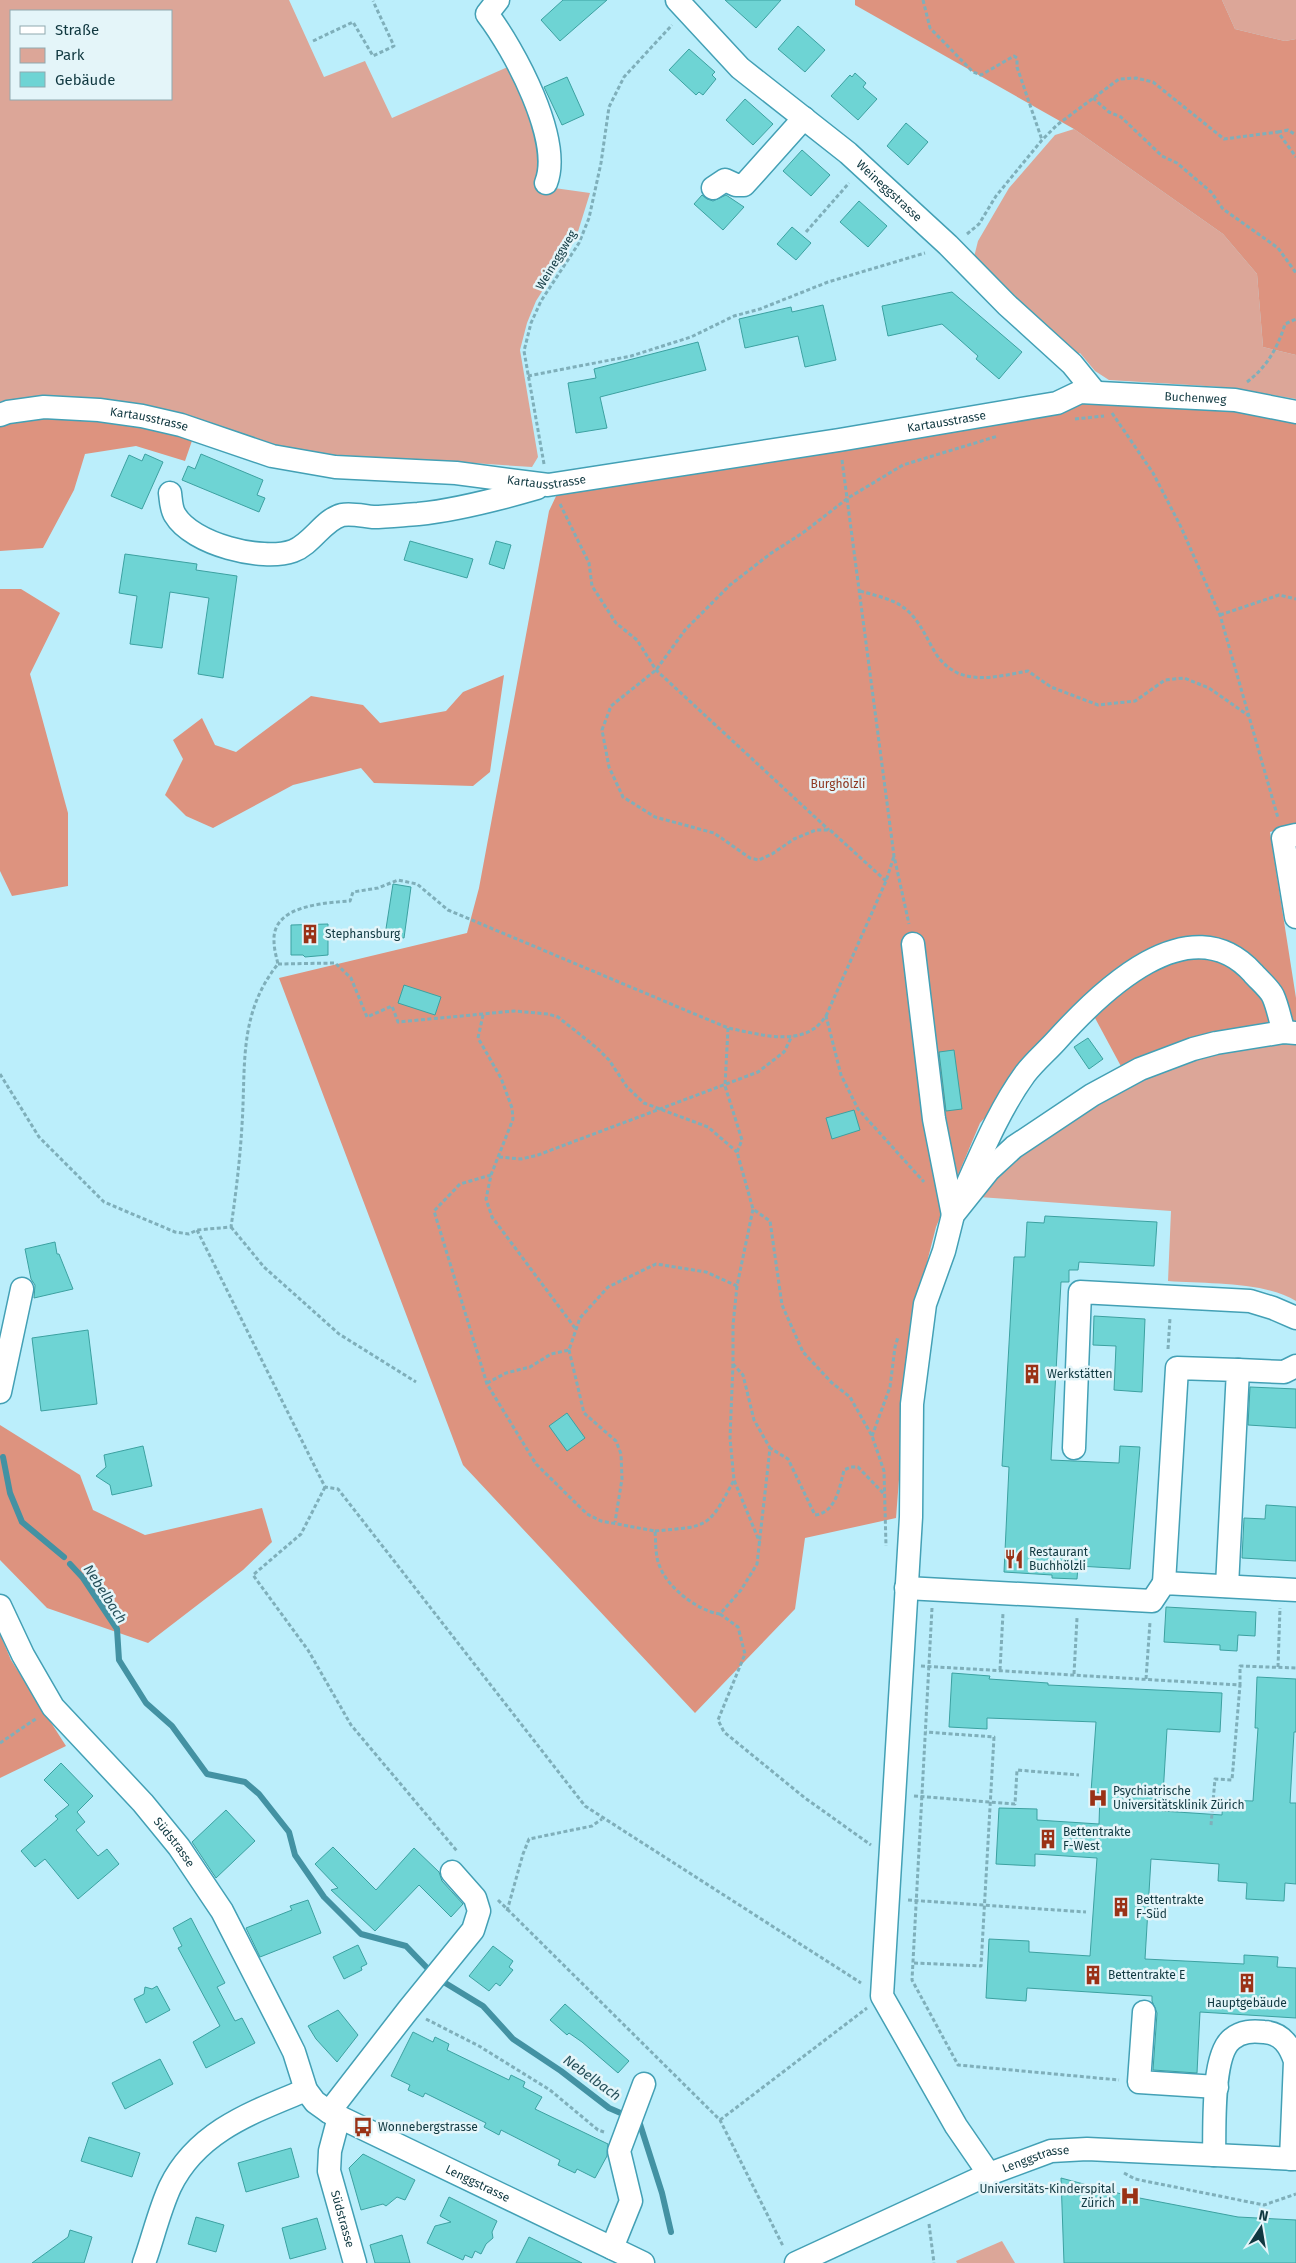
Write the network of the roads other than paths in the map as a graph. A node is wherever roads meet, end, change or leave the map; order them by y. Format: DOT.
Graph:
graph roads {
  1 [pos="498,0"];
  2 [pos="681,5"];
  3 [pos="804,118"];
  4 [pos="546,183"];
  5 [pos="713,188"];
  6 [pos="1106,400"];
  7 [pos="1296,412"];
  8 [pos="0,415"];
  9 [pos="548,485"];
  10 [pos="170,493"];
  11 [pos="1290,837"];
  12 [pos="1296,917"];
  13 [pos="913,944"];
  14 [pos="1290,1033"];
  15 [pos="953,1215"];
  16 [pos="22,1289"];
  17 [pos="1296,1318"];
  18 [pos="1296,1366"];
  19 [pos="1238,1370"];
  20 [pos="0,1392"];
  21 [pos="1074,1448"];
  22 [pos="1164,1583"];
  23 [pos="1227,1586"];
  24 [pos="906,1588"];
  25 [pos="1288,1590"];
  26 [pos="0,1606"];
  27 [pos="457,1864"];
  28 [pos="1144,2012"];
  29 [pos="644,2084"];
  30 [pos="1217,2087"];
  31 [pos="1295,2093"];
  32 [pos="322,2105"];
  33 [pos="1214,2155"];
  34 [pos="1294,2159"];
  35 [pos="989,2174"];
  36 [pos="612,2248"];
  37 [pos="791,2258"];
  38 [pos="144,2263"];
  39 [pos="355,2263"];
  40 [pos="643,2263"];
  1 -- 4 [label="street"];
  2 -- 3 [label="street, Weineggstrasse"];
  3 -- 5 [label="street"];
  3 -- 6 [label="street, Weineggstrasse"];
  6 -- 7 [label="street, Buchenweg"];
  6 -- 9 [label="street, Kartausstrasse"];
  8 -- 9 [label="street, Kartausstrasse"];
  9 -- 10 [label="street"];
  11 -- 12 [label="street"];
  13 -- 15 [label="street"];
  14 -- 15 [label="street"];
  14 -- 15 [label="street"];
  15 -- 24 [label="street"];
  16 -- 20 [label="street"];
  17 -- 21 [label="street"];
  18 -- 19 [label="street"];
  19 -- 22 [label="street"];
  19 -- 23 [label="street"];
  22 -- 23 [label="street"];
  22 -- 24 [label="street"];
  23 -- 25 [label="street"];
  24 -- 35 [label="street"];
  26 -- 32 [label="street, Südstrasse"];
  27 -- 32 [label="street"];
  28 -- 30 [label="street"];
  29 -- 36 [label="street"];
  30 -- 31 [label="street"];
  30 -- 33 [label="street"];
  31 -- 34 [label="street"];
  32 -- 36 [label="street, Lenggstrasse"];
  32 -- 38 [label="street"];
  32 -- 39 [label="street, Südstrasse"];
  33 -- 34 [label="street, Lenggstrasse"];
  33 -- 35 [label="street, Lenggstrasse"];
  35 -- 37 [label="street, Lenggstrasse"];
  36 -- 40 [label="street, Lenggstrasse"];
}
